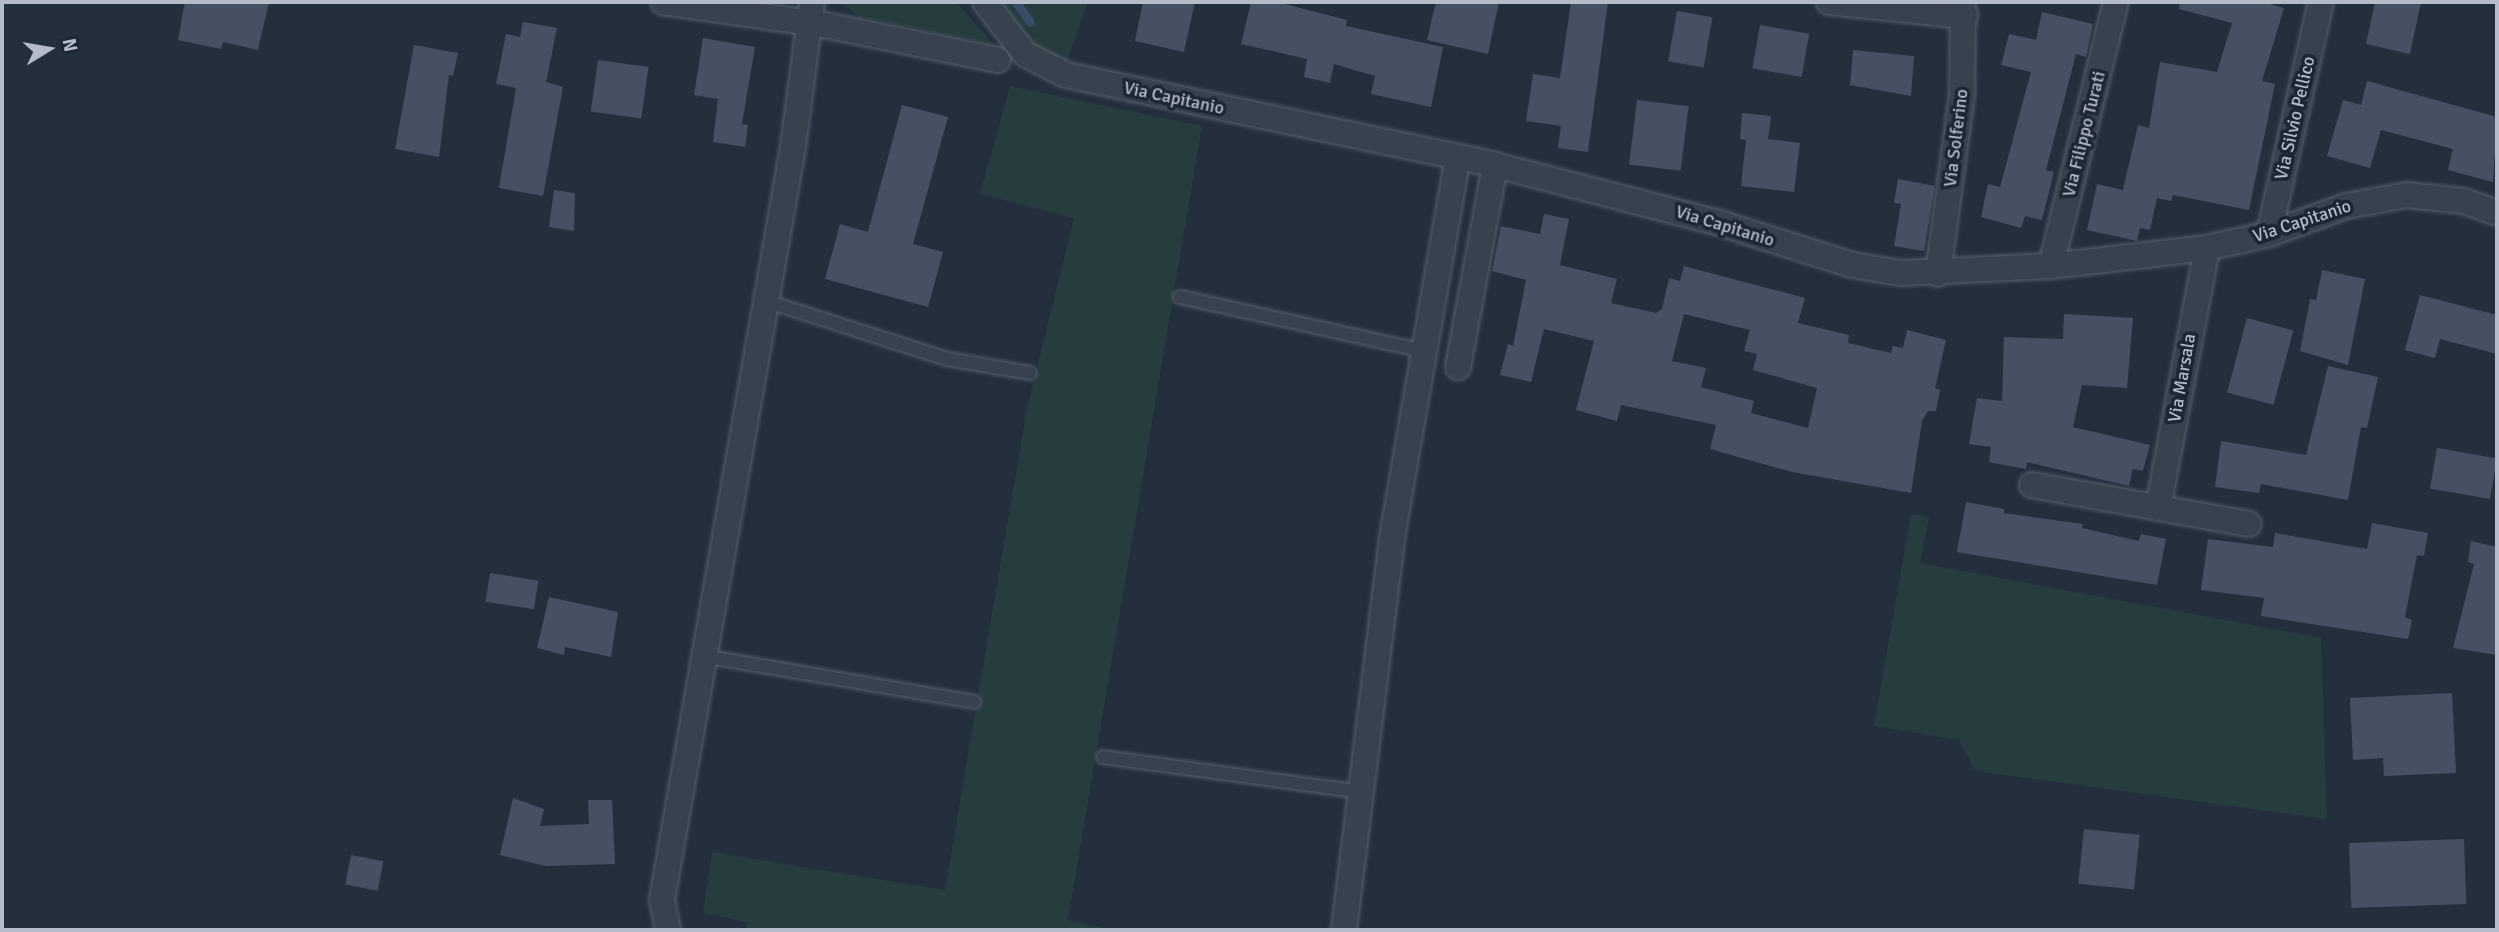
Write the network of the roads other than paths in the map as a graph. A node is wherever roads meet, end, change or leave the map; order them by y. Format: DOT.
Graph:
graph roads {
  1 [pos="663,2"];
  2 [pos="985,2"];
  3 [pos="1829,2"];
  4 [pos="2116,2"];
  5 [pos="2321,2"];
  6 [pos="1964,9"];
  7 [pos="809,12"];
  8 [pos="997,60"];
  9 [pos="1458,158"];
  10 [pos="1495,165"];
  11 [pos="2497,212"];
  12 [pos="2269,233"];
  13 [pos="2207,248"];
  14 [pos="2051,266"];
  15 [pos="1938,274"];
  16 [pos="1180,297"];
  17 [pos="766,301"];
  18 [pos="1424,351"];
  19 [pos="1458,367"];
  20 [pos="1030,373"];
  21 [pos="2032,485"];
  22 [pos="2158,508"];
  23 [pos="2249,524"];
  24 [pos="703,656"];
  25 [pos="974,702"];
  26 [pos="1103,757"];
  27 [pos="1361,792"];
  28 [pos="668,930"];
  29 [pos="1344,930"];
  1 -- 7 [label="street"];
  2 -- 9 [label="street, Via Capitanio"];
  3 -- 6 [label="street"];
  4 -- 14 [label="street, Via Filippo Turati"];
  5 -- 12 [label="street, Via Silvio Pellico"];
  6 -- 15 [label="street, Via Solferino"];
  7 -- 8 [label="street"];
  7 -- 17 [label="street"];
  9 -- 10 [label="street, Via Capitanio"];
  9 -- 18 [label="street"];
  10 -- 15 [label="street, Via Capitanio"];
  10 -- 19 [label="street"];
  11 -- 12 [label="street, Via Capitanio"];
  12 -- 13 [label="street, Via Capitanio"];
  13 -- 14 [label="street, Via Capitanio"];
  13 -- 22 [label="street, Via Marsala"];
  14 -- 15 [label="street, Via Capitanio"];
  16 -- 18 [label="lane"];
  17 -- 20 [label="lane"];
  17 -- 24 [label="street"];
  18 -- 27 [label="street"];
  21 -- 22 [label="street"];
  22 -- 23 [label="street"];
  24 -- 25 [label="lane"];
  24 -- 28 [label="street"];
  26 -- 27 [label="lane"];
  27 -- 29 [label="street"];
}
